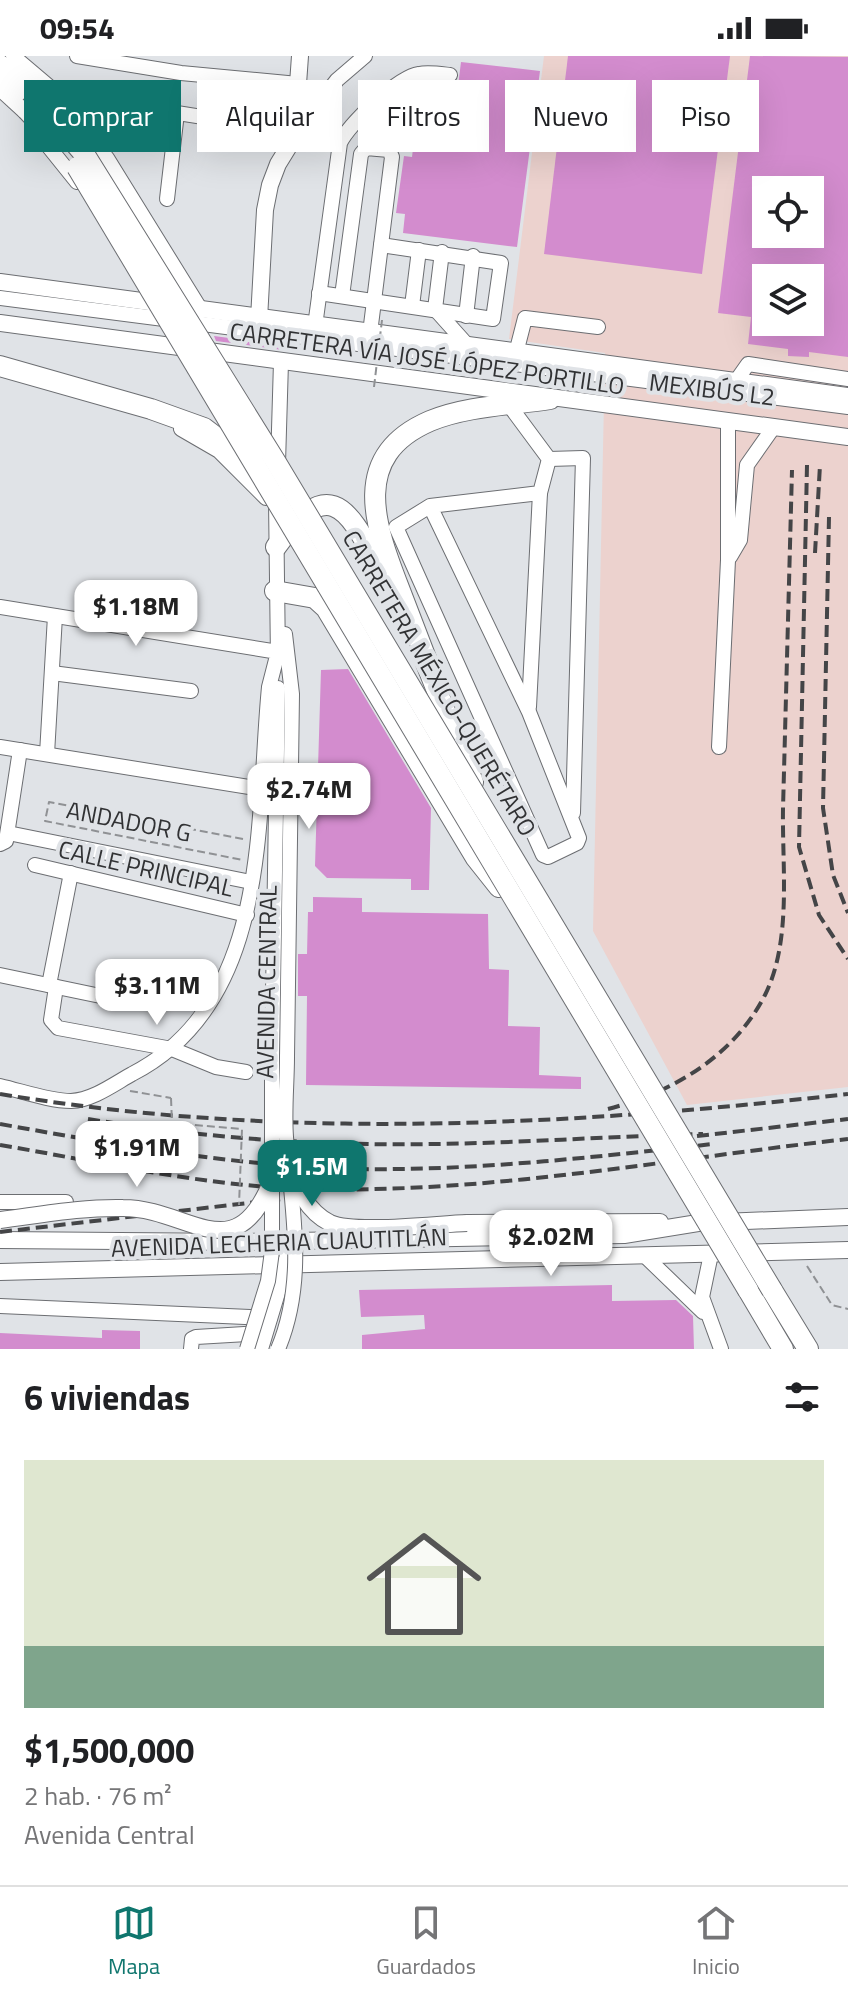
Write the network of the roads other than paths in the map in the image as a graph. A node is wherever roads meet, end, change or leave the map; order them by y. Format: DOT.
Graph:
graph roads {
  1 [pos="13,56"];
  2 [pos="183,56"];
  3 [pos="300,56"];
  4 [pos="365,56"];
  5 [pos="83,57"];
  6 [pos="0,65"];
  7 [pos="181,73"];
  8 [pos="450,75"];
  9 [pos="41,80"];
  10 [pos="255,80"];
  11 [pos="298,80"];
  12 [pos="337,80"];
  13 [pos="0,88"];
  14 [pos="24,95"];
  15 [pos="24,99"];
  16 [pos="67,152"];
  17 [pos="82,152"];
  18 [pos="102,152"];
  19 [pos="172,152"];
  20 [pos="287,152"];
  21 [pos="167,199"];
  22 [pos="381,245"];
  23 [pos="419,250"];
  24 [pos="442,252"];
  25 [pos="473,256"];
  26 [pos="0,282"];
  27 [pos="319,293"];
  28 [pos="342,296"];
  29 [pos="0,298"];
  30 [pos="373,301"];
  31 [pos="153,304"];
  32 [pos="412,306"];
  33 [pos="435,309"];
  34 [pos="201,310"];
  35 [pos="0,316"];
  36 [pos="466,316"];
  37 [pos="259,319"];
  38 [pos="0,323"];
  39 [pos="315,326"];
  40 [pos="598,327"];
  41 [pos="370,333"];
  42 [pos="469,347"];
  43 [pos="516,353"];
  44 [pos="281,362"];
  45 [pos="0,366"];
  46 [pos="0,375"];
  47 [pos="848,379"];
  48 [pos="736,381"];
  49 [pos="848,396"];
  50 [pos="550,399"];
  51 [pos="509,405"];
  52 [pos="848,407"];
  53 [pos="728,422"];
  54 [pos="773,428"];
  55 [pos="848,429"];
  56 [pos="848,437"];
  57 [pos="549,459"];
  58 [pos="261,472"];
  59 [pos="540,493"];
  60 [pos="430,506"];
  61 [pos="276,517"];
  62 [pos="276,547"];
  63 [pos="728,560"];
  64 [pos="275,591"];
  65 [pos="0,607"];
  66 [pos="277,615"];
  67 [pos="55,616"];
  68 [pos="278,652"];
  69 [pos="52,673"];
  70 [pos="432,674"];
  71 [pos="191,691"];
  72 [pos="529,712"];
  73 [pos="0,747"];
  74 [pos="719,747"];
  75 [pos="20,750"];
  76 [pos="47,754"];
  77 [pos="262,789"];
  78 [pos="478,797"];
  79 [pos="572,821"];
  80 [pos="4,840"];
  81 [pos="35,865"];
  82 [pos="71,873"];
  83 [pos="251,882"];
  84 [pos="520,913"];
  85 [pos="247,915"];
  86 [pos="0,975"];
  87 [pos="53,986"];
  88 [pos="110,998"];
  89 [pos="172,1049"];
  90 [pos="246,1072"];
  91 [pos="0,1086"];
  92 [pos="288,1164"];
  93 [pos="272,1180"];
  94 [pos="0,1202"];
  95 [pos="66,1202"];
  96 [pos="848,1217"];
  97 [pos="0,1220"];
  98 [pos="698,1223"];
  99 [pos="0,1240"];
  100 [pos="287,1241"];
  101 [pos="848,1250"];
  102 [pos="711,1254"];
  103 [pos="645,1256"];
  104 [pos="286,1266"];
  105 [pos="0,1272"];
  106 [pos="0,1306"];
  107 [pos="706,1316"];
  108 [pos="268,1326"];
  109 [pos="217,1342"];
  110 [pos="779,1344"];
  111 [pos="191,1349"];
  112 [pos="247,1349"];
  113 [pos="261,1349"];
  114 [pos="278,1349"];
  115 [pos="721,1349"];
  116 [pos="808,1349"];
  1 -- 9 [label="street"];
  2 -- 7 [label="street"];
  3 -- 11 [label="main road"];
  4 -- 12 [label="street"];
  5 -- 7 [label="street"];
  6 -- 14 [label="highway, CARRETERA MÉXICO-QUERÉTARO"];
  7 -- 10 [label="street"];
  8 -- 27 [label="street"];
  13 -- 15 [label="highway, CARRETERA MÉXICO-QUERÉTARO"];
  13 -- 31 [label="street"];
  16 -- 58 [label="highway, CARRETERA MÉXICO-QUERÉTARO, bridge"];
  17 -- 78 [label="highway, CARRETERA MÉXICO-QUERÉTARO, bridge"];
  18 -- 34 [label="street"];
  19 -- 21 [label="street"];
  20 -- 37 [label="main road"];
  22 -- 23 [label="street"];
  22 -- 28 [label="street"];
  22 -- 30 [label="street"];
  23 -- 24 [label="street"];
  23 -- 32 [label="street"];
  24 -- 25 [label="street"];
  24 -- 33 [label="street"];
  25 -- 36 [label="street"];
  25 -- 36 [label="street"];
  26 -- 31 [label="main road, CARRETERA VÍA JOSÉ LÓPEZ PORTILLO"];
  27 -- 28 [label="street"];
  27 -- 39 [label="street"];
  28 -- 30 [label="street"];
  29 -- 52 [label="street, MEXIBÚS L2"];
  30 -- 32 [label="street"];
  30 -- 41 [label="street"];
  31 -- 34 [label="main road, CARRETERA VÍA JOSÉ LÓPEZ PORTILLO"];
  32 -- 33 [label="street"];
  33 -- 36 [label="street"];
  33 -- 42 [label="street"];
  34 -- 37 [label="main road, CARRETERA VÍA JOSÉ LÓPEZ PORTILLO"];
  35 -- 55 [label="street, MEXIBÚS L2"];
  37 -- 39 [label="main road, CARRETERA VÍA JOSÉ LÓPEZ PORTILLO"];
  38 -- 44 [label="main road, CARRETERA VÍA JOSÉ LÓPEZ PORTILLO"];
  39 -- 41 [label="main road, CARRETERA VÍA JOSÉ LÓPEZ PORTILLO"];
  40 -- 43 [label="street"];
  41 -- 42 [label="main road, CARRETERA VÍA JOSÉ LÓPEZ PORTILLO"];
  42 -- 43 [label="main road, CARRETERA VÍA JOSÉ LÓPEZ PORTILLO"];
  43 -- 48 [label="main road, CARRETERA VÍA JOSÉ LÓPEZ PORTILLO"];
  44 -- 50 [label="main road, CARRETERA VÍA JOSÉ LÓPEZ PORTILLO"];
  44 -- 61 [label="street, AVENIDA CENTRAL"];
  45 -- 58 [label="highway, bridge"];
  46 -- 61 [label="street"];
  47 -- 48 [label="street"];
  48 -- 49 [label="main road, CARRETERA VÍA JOSÉ LÓPEZ PORTILLO"];
  50 -- 51 [label="highway"];
  50 -- 53 [label="main road, CARRETERA VÍA JOSÉ LÓPEZ PORTILLO"];
  51 -- 57 [label="street"];
  51 -- 70 [label="highway"];
  53 -- 54 [label="main road, CARRETERA VÍA JOSÉ LÓPEZ PORTILLO"];
  53 -- 63 [label="street"];
  54 -- 56 [label="main road, CARRETERA VÍA JOSÉ LÓPEZ PORTILLO"];
  54 -- 63 [label="street"];
  57 -- 59 [label="street"];
  57 -- 79 [label="street"];
  58 -- 84 [label="highway, CARRETERA MÉXICO-QUERÉTARO, bridge"];
  59 -- 60 [label="street"];
  59 -- 72 [label="street"];
  60 -- 72 [label="street"];
  60 -- 79 [label="street"];
  61 -- 62 [label="street, AVENIDA CENTRAL"];
  62 -- 64 [label="street, AVENIDA CENTRAL"];
  62 -- 70 [label="highway"];
  63 -- 74 [label="street"];
  64 -- 66 [label="street, AVENIDA CENTRAL"];
  64 -- 84 [label="highway, bridge"];
  65 -- 67 [label="street"];
  66 -- 68 [label="street, AVENIDA CENTRAL"];
  66 -- 92 [label="street, AVENIDA CENTRAL, bridge"];
  67 -- 68 [label="street"];
  67 -- 69 [label="street"];
  68 -- 77 [label="street"];
  68 -- 93 [label="street, AVENIDA CENTRAL, bridge"];
  69 -- 71 [label="street"];
  69 -- 76 [label="street"];
  70 -- 78 [label="highway, bridge"];
  72 -- 79 [label="street"];
  73 -- 75 [label="street"];
  75 -- 76 [label="street"];
  75 -- 80 [label="street"];
  76 -- 77 [label="street"];
  77 -- 83 [label="street"];
  78 -- 116 [label="highway, CARRETERA MÉXICO-QUERÉTARO, bridge"];
  80 -- 83 [label="street"];
  81 -- 82 [label="street, CALLE PRINCIPAL"];
  82 -- 85 [label="street, CALLE PRINCIPAL"];
  82 -- 87 [label="street"];
  83 -- 85 [label="street"];
  84 -- 110 [label="highway, CARRETERA MÉXICO-QUERÉTARO, bridge"];
  85 -- 89 [label="street"];
  86 -- 87 [label="street"];
  87 -- 88 [label="street"];
  87 -- 89 [label="street"];
  89 -- 90 [label="street"];
  89 -- 91 [label="street"];
  92 -- 98 [label="main road, bridge"];
  92 -- 114 [label="street, AVENIDA CENTRAL, bridge"];
  93 -- 97 [label="main road, bridge"];
  93 -- 112 [label="street, AVENIDA CENTRAL, bridge"];
  94 -- 95 [label="street"];
  96 -- 98 [label="main road, AVENIDA LECHERIA CUAUTITLÁN"];
  98 -- 100 [label="main road, AVENIDA LECHERIA CUAUTITLÁN"];
  99 -- 100 [label="main road, AVENIDA LECHERIA CUAUTITLÁN"];
  100 -- 104 [label="street"];
  101 -- 102 [label="main road, AVENIDA LECHERIA CUAUTITLÁN"];
  102 -- 103 [label="main road, AVENIDA LECHERIA CUAUTITLÁN"];
  102 -- 107 [label="street"];
  103 -- 104 [label="main road, AVENIDA LECHERIA CUAUTITLÁN"];
  103 -- 107 [label="street"];
  104 -- 105 [label="main road, AVENIDA LECHERIA CUAUTITLÁN"];
  104 -- 108 [label="street"];
  106 -- 108 [label="street"];
  107 -- 115 [label="street"];
  108 -- 109 [label="street"];
  108 -- 113 [label="street"];
  109 -- 111 [label="street"];
}
